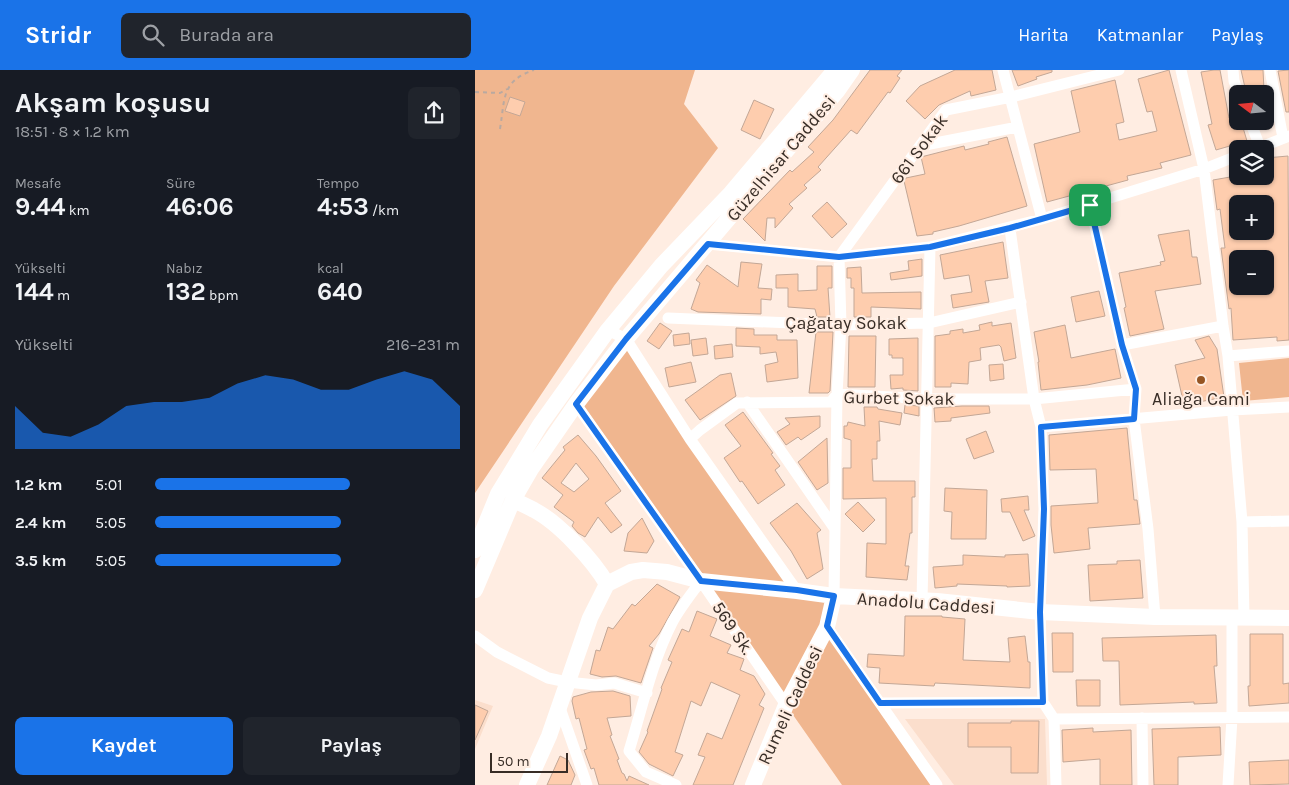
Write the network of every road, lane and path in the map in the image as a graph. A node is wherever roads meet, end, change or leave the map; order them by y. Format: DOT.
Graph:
graph roads {
  1 [pos="533,70"];
  2 [pos="852,70"];
  3 [pos="1003,70"];
  4 [pos="1119,70"];
  5 [pos="1181,70"];
  6 [pos="1233,70"];
  7 [pos="1270,70"];
  8 [pos="830,74"];
  9 [pos="1236,85"];
  10 [pos="507,89"];
  11 [pos="475,92"];
  12 [pos="1011,97"];
  13 [pos="1018,127"];
  14 [pos="500,129"];
  15 [pos="1286,137"];
  16 [pos="1274,142"];
  17 [pos="920,146"];
  18 [pos="1229,159"];
  19 [pos="1204,169"];
  20 [pos="1090,205"];
  21 [pos="1042,219"];
  22 [pos="1010,228"];
  23 [pos="708,244"];
  24 [pos="930,247"];
  25 [pos="839,257"];
  26 [pos="1021,302"];
  27 [pos="668,318"];
  28 [pos="929,323"];
  29 [pos="841,325"];
  30 [pos="1223,326"];
  31 [pos="608,330"];
  32 [pos="626,339"];
  33 [pos="1122,345"];
  34 [pos="1289,351"];
  35 [pos="1228,356"];
  36 [pos="1136,389"];
  37 [pos="837,394"];
  38 [pos="927,399"];
  39 [pos="1034,399"];
  40 [pos="747,402"];
  41 [pos="576,404"];
  42 [pos="1289,407"];
  43 [pos="1232,410"];
  44 [pos="1134,419"];
  45 [pos="1041,427"];
  46 [pos="690,439"];
  47 [pos="513,500"];
  48 [pos="1289,521"];
  49 [pos="1243,522"];
  50 [pos="835,529"];
  51 [pos="475,550"];
  52 [pos="701,581"];
  53 [pos="607,584"];
  54 [pos="475,590"];
  55 [pos="797,590"];
  56 [pos="834,596"];
  57 [pos="922,600"];
  58 [pos="1040,612"];
  59 [pos="1155,616"];
  60 [pos="1238,618"];
  61 [pos="1289,618"];
  62 [pos="827,626"];
  63 [pos="475,636"];
  64 [pos="567,682"];
  65 [pos="647,693"];
  66 [pos="1043,702"];
  67 [pos="880,703"];
  68 [pos="559,705"];
  69 [pos="786,705"];
  70 [pos="1289,717"];
  71 [pos="1142,718"];
  72 [pos="1232,718"];
  73 [pos="1055,719"];
  74 [pos="527,785"];
  75 [pos="587,785"];
  76 [pos="675,785"];
  77 [pos="753,785"];
  78 [pos="937,785"];
  79 [pos="1056,785"];
  80 [pos="1143,785"];
  81 [pos="1228,785"];
  1 -- 10 [label="path"];
  2 -- 23 [label="street, Güzelhisar Caddesi"];
  3 -- 12 [label="street"];
  4 -- 12 [label="street, 661 Sokak"];
  5 -- 19 [label="street"];
  6 -- 9 [label="street"];
  7 -- 15 [label="street"];
  8 -- 31 [label="street, Güzelhisar Caddesi"];
  10 -- 11 [label="path"];
  10 -- 14 [label="path"];
  12 -- 13 [label="street"];
  12 -- 17 [label="street, 661 Sokak"];
  13 -- 17 [label="street"];
  13 -- 21 [label="street"];
  15 -- 16 [label="street"];
  17 -- 25 [label="street, 661 Sokak"];
  18 -- 19 [label="street"];
  19 -- 20 [label="street"];
  19 -- 30 [label="street"];
  20 -- 21 [label="street"];
  20 -- 33 [label="street"];
  21 -- 22 [label="street"];
  22 -- 24 [label="street"];
  22 -- 26 [label="street"];
  23 -- 25 [label="street"];
  23 -- 32 [label="street, Güzelhisar Caddesi"];
  24 -- 25 [label="street"];
  24 -- 28 [label="street"];
  25 -- 29 [label="street"];
  26 -- 28 [label="street, Çağatay Sokak"];
  26 -- 39 [label="street"];
  27 -- 29 [label="street, Çağatay Sokak"];
  28 -- 29 [label="street, Çağatay Sokak"];
  28 -- 38 [label="street"];
  29 -- 37 [label="street"];
  30 -- 33 [label="street"];
  30 -- 35 [label="street"];
  31 -- 32 [label="street"];
  31 -- 51 [label="street, Güzelhisar Caddesi"];
  32 -- 41 [label="street, Güzelhisar Caddesi"];
  32 -- 46 [label="street"];
  33 -- 36 [label="street"];
  34 -- 35 [label="street"];
  35 -- 43 [label="street"];
  36 -- 39 [label="street, Gurbet Sokak"];
  36 -- 44 [label="street"];
  37 -- 38 [label="street, Gurbet Sokak"];
  37 -- 40 [label="street, Gurbet Sokak"];
  37 -- 50 [label="street"];
  38 -- 39 [label="street, Gurbet Sokak"];
  38 -- 57 [label="street"];
  39 -- 45 [label="street"];
  40 -- 46 [label="street, Gurbet Sokak"];
  40 -- 50 [label="street"];
  41 -- 47 [label="street, Güzelhisar Caddesi"];
  41 -- 52 [label="street, 569 Sk."];
  42 -- 43 [label="street"];
  43 -- 44 [label="street"];
  43 -- 49 [label="street"];
  44 -- 45 [label="street"];
  44 -- 59 [label="street"];
  45 -- 58 [label="street"];
  46 -- 55 [label="street"];
  47 -- 53 [label="street"];
  47 -- 54 [label="street, Güzelhisar Caddesi"];
  48 -- 49 [label="street"];
  49 -- 60 [label="street"];
  50 -- 56 [label="street"];
  52 -- 53 [label="street, Anadolu Caddesi"];
  52 -- 55 [label="street, Anadolu Caddesi"];
  52 -- 65 [label="street"];
  52 -- 69 [label="street, 569 Sk."];
  53 -- 64 [label="street"];
  55 -- 56 [label="street, Anadolu Caddesi"];
  56 -- 57 [label="street, Anadolu Caddesi"];
  56 -- 62 [label="street, Rumeli Caddesi"];
  57 -- 58 [label="street, Anadolu Caddesi"];
  58 -- 59 [label="street, Anadolu Caddesi"];
  58 -- 66 [label="street"];
  59 -- 60 [label="street, Anadolu Caddesi"];
  60 -- 61 [label="street, Anadolu Caddesi"];
  60 -- 72 [label="street"];
  62 -- 67 [label="street"];
  62 -- 69 [label="street, Rumeli Caddesi"];
  63 -- 64 [label="street"];
  64 -- 65 [label="street"];
  64 -- 68 [label="street"];
  65 -- 76 [label="street"];
  66 -- 67 [label="street"];
  66 -- 73 [label="street"];
  67 -- 78 [label="street"];
  68 -- 74 [label="street"];
  68 -- 75 [label="street"];
  69 -- 77 [label="street, Rumeli Caddesi"];
  70 -- 72 [label="street"];
  71 -- 72 [label="street"];
  71 -- 73 [label="street"];
  71 -- 80 [label="street"];
  72 -- 81 [label="street"];
  73 -- 79 [label="street"];
}
